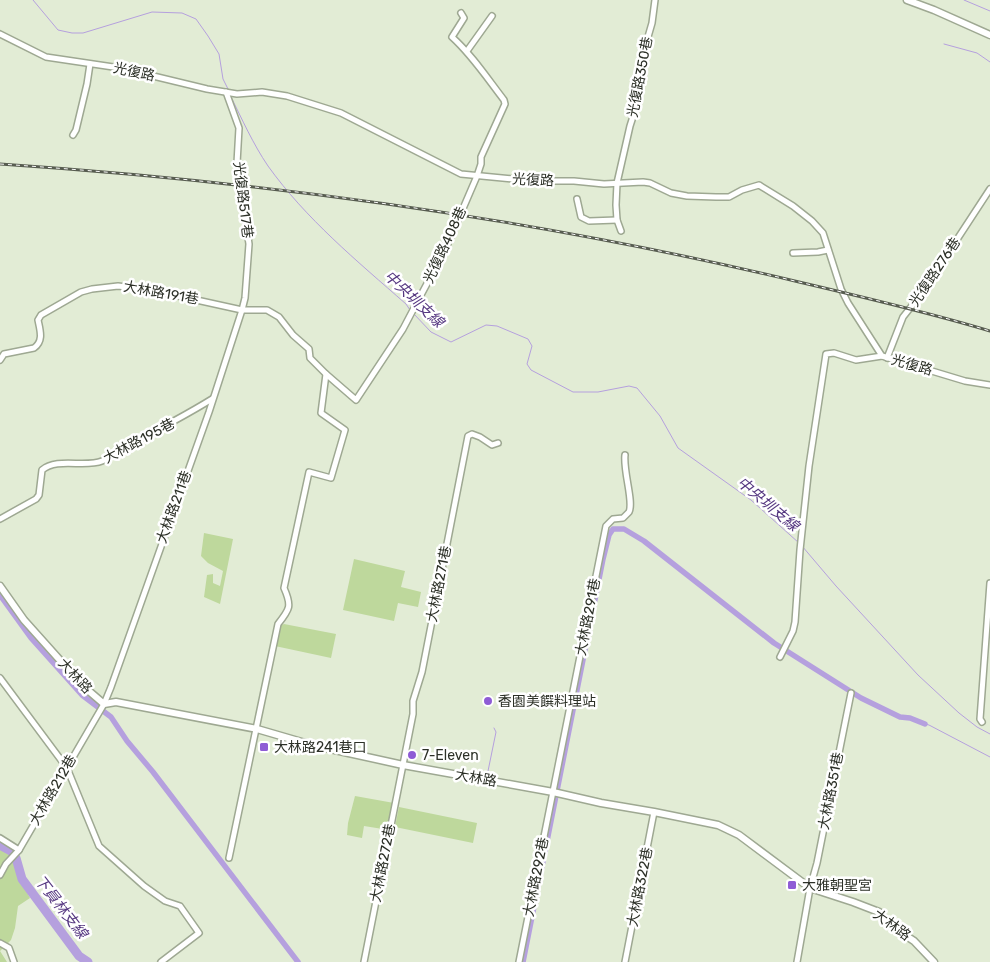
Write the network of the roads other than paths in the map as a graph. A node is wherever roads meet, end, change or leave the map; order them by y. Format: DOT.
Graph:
graph roads {
  1 [pos="655,0"];
  2 [pos="907,0"];
  3 [pos="460,13"];
  4 [pos="492,16"];
  5 [pos="0,34"];
  6 [pos="990,35"];
  7 [pos="467,50"];
  8 [pos="90,64"];
  9 [pos="226,92"];
  10 [pos="73,135"];
  11 [pos="477,176"];
  12 [pos="618,183"];
  13 [pos="990,189"];
  14 [pos="577,199"];
  15 [pos="618,220"];
  16 [pos="621,231"];
  17 [pos="828,250"];
  18 [pos="793,253"];
  19 [pos="242,310"];
  20 [pos="884,357"];
  21 [pos="0,360"];
  22 [pos="326,374"];
  23 [pos="990,385"];
  24 [pos="213,399"];
  25 [pos="498,443"];
  26 [pos="625,455"];
  27 [pos="0,519"];
  28 [pos="990,583"];
  29 [pos="0,586"];
  30 [pos="780,657"];
  31 [pos="0,678"];
  32 [pos="851,693"];
  33 [pos="104,704"];
  34 [pos="982,722"];
  35 [pos="257,729"];
  36 [pos="403,765"];
  37 [pos="67,768"];
  38 [pos="553,792"];
  39 [pos="654,812"];
  40 [pos="0,838"];
  41 [pos="19,850"];
  42 [pos="230,858"];
  43 [pos="0,875"];
  44 [pos="810,888"];
  45 [pos="0,943"];
  46 [pos="14,962"];
  47 [pos="161,962"];
  48 [pos="364,962"];
  49 [pos="519,962"];
  50 [pos="625,962"];
  51 [pos="797,962"];
  52 [pos="934,962"];
  1 -- 12 [label="street, 光復路350巷"];
  2 -- 6 [label="street"];
  3 -- 7 [label="street, 光復路408巷"];
  4 -- 7 [label="street"];
  5 -- 8 [label="street, 光復路"];
  7 -- 11 [label="street, 光復路408巷"];
  8 -- 9 [label="street, 光復路"];
  8 -- 10 [label="street"];
  9 -- 11 [label="street, 光復路"];
  9 -- 19 [label="street, 光復路517巷"];
  11 -- 12 [label="street, 光復路"];
  11 -- 22 [label="street, 光復路408巷"];
  12 -- 15 [label="street, 光復路350巷"];
  12 -- 17 [label="street, 光復路"];
  13 -- 20 [label="street, 光復路276巷"];
  14 -- 15 [label="street"];
  15 -- 16 [label="street, 光復路350巷"];
  17 -- 18 [label="street"];
  17 -- 20 [label="street, 光復路"];
  19 -- 21 [label="street, 大林路191巷"];
  19 -- 22 [label="street"];
  19 -- 24 [label="street, 大林路211巷"];
  20 -- 23 [label="street, 光復路"];
  20 -- 30 [label="street"];
  22 -- 35 [label="street"];
  24 -- 27 [label="street, 大林路195巷"];
  24 -- 33 [label="street, 大林路211巷"];
  25 -- 36 [label="street, 大林路271巷"];
  26 -- 38 [label="street, 大林路291巷"];
  28 -- 34 [label="street"];
  29 -- 33 [label="street, 大林路"];
  31 -- 37 [label="street"];
  32 -- 44 [label="street, 大林路351巷"];
  33 -- 35 [label="street, 大林路"];
  33 -- 37 [label="street, 大林路212巷"];
  35 -- 36 [label="street, 大林路"];
  35 -- 42 [label="street"];
  36 -- 38 [label="street, 大林路"];
  36 -- 48 [label="street, 大林路272巷"];
  37 -- 41 [label="street, 大林路212巷"];
  37 -- 47 [label="street"];
  38 -- 39 [label="street, 大林路"];
  38 -- 49 [label="street, 大林路292巷"];
  39 -- 44 [label="street, 大林路"];
  39 -- 50 [label="street, 大林路322巷"];
  40 -- 41 [label="street"];
  41 -- 43 [label="street, 大林路212巷"];
  44 -- 51 [label="street, 大林路351巷"];
  44 -- 52 [label="street, 大林路"];
  45 -- 46 [label="street"];
}
